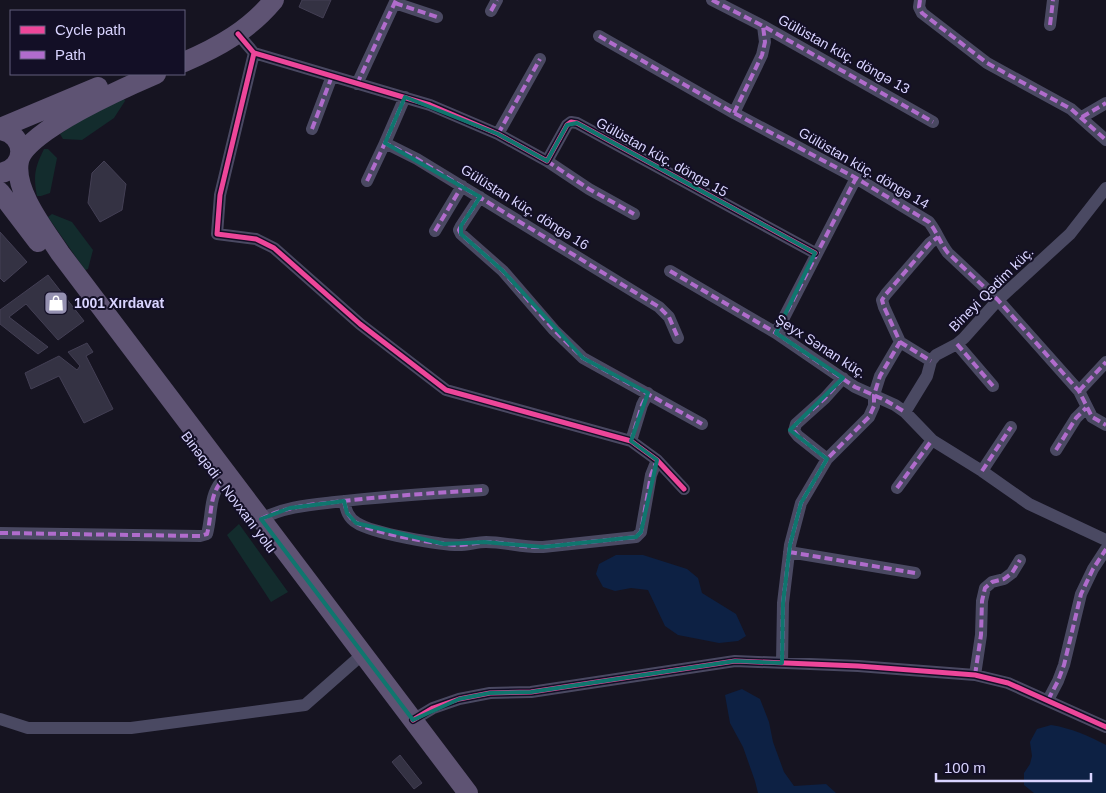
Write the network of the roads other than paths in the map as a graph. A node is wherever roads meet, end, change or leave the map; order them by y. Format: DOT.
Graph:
graph roads {
  1 [pos="259,0"];
  2 [pos="274,0"];
  3 [pos="712,0"];
  4 [pos="920,0"];
  5 [pos="1053,0"];
  6 [pos="396,2"];
  7 [pos="437,17"];
  8 [pos="1050,25"];
  9 [pos="763,26"];
  10 [pos="238,34"];
  11 [pos="599,36"];
  12 [pos="185,50"];
  13 [pos="254,53"];
  14 [pos="540,59"];
  15 [pos="185,62"];
  16 [pos="125,75"];
  17 [pos="154,75"];
  18 [pos="332,76"];
  19 [pos="357,84"];
  20 [pos="405,97"];
  21 [pos="1106,104"];
  22 [pos="734,113"];
  23 [pos="1082,117"];
  24 [pos="933,122"];
  25 [pos="0,129"];
  26 [pos="312,129"];
  27 [pos="498,134"];
  28 [pos="1106,140"];
  29 [pos="385,143"];
  30 [pos="20,158"];
  31 [pos="547,161"];
  32 [pos="0,173"];
  33 [pos="856,178"];
  34 [pos="367,181"];
  35 [pos="462,186"];
  36 [pos="1106,188"];
  37 [pos="0,192"];
  38 [pos="480,197"];
  39 [pos="634,214"];
  40 [pos="434,231"];
  41 [pos="938,237"];
  42 [pos="816,254"];
  43 [pos="670,271"];
  44 [pos="998,300"];
  45 [pos="776,333"];
  46 [pos="678,338"];
  47 [pos="900,342"];
  48 [pos="957,344"];
  49 [pos="931,360"];
  50 [pos="1106,362"];
  51 [pos="843,378"];
  52 [pos="993,386"];
  53 [pos="1079,391"];
  54 [pos="648,393"];
  55 [pos="874,395"];
  56 [pos="1086,408"];
  57 [pos="905,412"];
  58 [pos="702,424"];
  59 [pos="1106,425"];
  60 [pos="1011,427"];
  61 [pos="932,440"];
  62 [pos="631,441"];
  63 [pos="1056,450"];
  64 [pos="827,459"];
  65 [pos="656,460"];
  66 [pos="982,471"];
  67 [pos="221,482"];
  68 [pos="897,488"];
  69 [pos="684,489"];
  70 [pos="483,490"];
  71 [pos="344,501"];
  72 [pos="261,518"];
  73 [pos="0,533"];
  74 [pos="1106,540"];
  75 [pos="1106,549"];
  76 [pos="789,552"];
  77 [pos="1020,560"];
  78 [pos="916,573"];
  79 [pos="356,660"];
  80 [pos="782,662"];
  81 [pos="975,675"];
  82 [pos="1048,700"];
  83 [pos="0,719"];
  84 [pos="413,720"];
  85 [pos="1106,727"];
  86 [pos="455,793"];
  87 [pos="468,793"];
  1 -- 12 [label="main road"];
  2 -- 10 [label="main road"];
  3 -- 9 [label="street, Gülüstan küç. döngə 13"];
  4 -- 23 [label="street"];
  5 -- 8 [label="street"];
  6 -- 7 [label="street"];
  6 -- 19 [label="street"];
  9 -- 22 [label="street"];
  9 -- 24 [label="street, Gülüstan küç. döngə 13"];
  10 -- 13 [label="street"];
  10 -- 15 [label="main road"];
  11 -- 22 [label="street, Gülüstan küç. döngə 14"];
  13 -- 18 [label="street"];
  13 -- 62 [label="street"];
  14 -- 27 [label="street"];
  16 -- 25 [label="main road"];
  17 -- 30 [label="main road"];
  18 -- 19 [label="street"];
  18 -- 26 [label="street"];
  19 -- 20 [label="street"];
  20 -- 27 [label="street"];
  20 -- 29 [label="street"];
  21 -- 23 [label="street"];
  22 -- 33 [label="street, Gülüstan küç. döngə 14"];
  23 -- 28 [label="street"];
  25 -- 30 [label="main road"];
  27 -- 31 [label="street"];
  29 -- 34 [label="street"];
  29 -- 35 [label="street, Gülüstan küç. döngə 16"];
  30 -- 32 [label="main road"];
  30 -- 72 [label="main road"];
  31 -- 39 [label="street"];
  31 -- 42 [label="street, Gülüstan küç. döngə 15"];
  33 -- 41 [label="street, Gülüstan küç. döngə 14"];
  33 -- 42 [label="street"];
  35 -- 38 [label="street, Gülüstan küç. döngə 16"];
  35 -- 40 [label="street"];
  36 -- 44 [label="street, Bineyi Qədim küç."];
  37 -- 67 [label="main road, Binəqədi - Novxanı yolu"];
  38 -- 46 [label="street, Gülüstan küç. döngə 16"];
  38 -- 54 [label="street"];
  41 -- 44 [label="street, Gülüstan küç. döngə 14"];
  41 -- 47 [label="street"];
  42 -- 45 [label="street"];
  43 -- 45 [label="street, Şeyx Sənan küç."];
  44 -- 48 [label="street, Bineyi Qədim küç."];
  44 -- 53 [label="street, Gülüstan küç. döngə 14"];
  45 -- 51 [label="street, Şeyx Sənan küç."];
  47 -- 49 [label="street"];
  47 -- 55 [label="street"];
  48 -- 49 [label="street, Bineyi Qədim küç."];
  48 -- 52 [label="street"];
  49 -- 57 [label="street"];
  50 -- 53 [label="street"];
  51 -- 55 [label="street, Şeyx Sənan küç."];
  51 -- 64 [label="street"];
  53 -- 56 [label="street, Gülüstan küç. döngə 14"];
  54 -- 58 [label="street"];
  54 -- 62 [label="street"];
  55 -- 57 [label="street, Şeyx Sənan küç."];
  55 -- 64 [label="street"];
  56 -- 59 [label="street, Gülüstan küç. döngə 14"];
  56 -- 63 [label="street"];
  57 -- 61 [label="street, Şeyx Sənan küç."];
  60 -- 66 [label="street"];
  61 -- 66 [label="street, Şeyx Sənan küç."];
  61 -- 68 [label="street"];
  62 -- 65 [label="street"];
  64 -- 76 [label="street"];
  65 -- 69 [label="street"];
  65 -- 71 [label="street"];
  66 -- 74 [label="street, Şeyx Sənan küç."];
  67 -- 73 [label="street"];
  67 -- 79 [label="main road, Binəqədi - Novxanı yolu"];
  70 -- 71 [label="street"];
  71 -- 72 [label="street"];
  72 -- 84 [label="main road"];
  75 -- 82 [label="street"];
  76 -- 78 [label="street"];
  76 -- 80 [label="street"];
  77 -- 81 [label="street"];
  79 -- 83 [label="street"];
  79 -- 86 [label="main road, Binəqədi - Novxanı yolu"];
  80 -- 81 [label="street"];
  80 -- 84 [label="street"];
  81 -- 82 [label="street"];
  82 -- 85 [label="street"];
  84 -- 87 [label="main road"];
}
